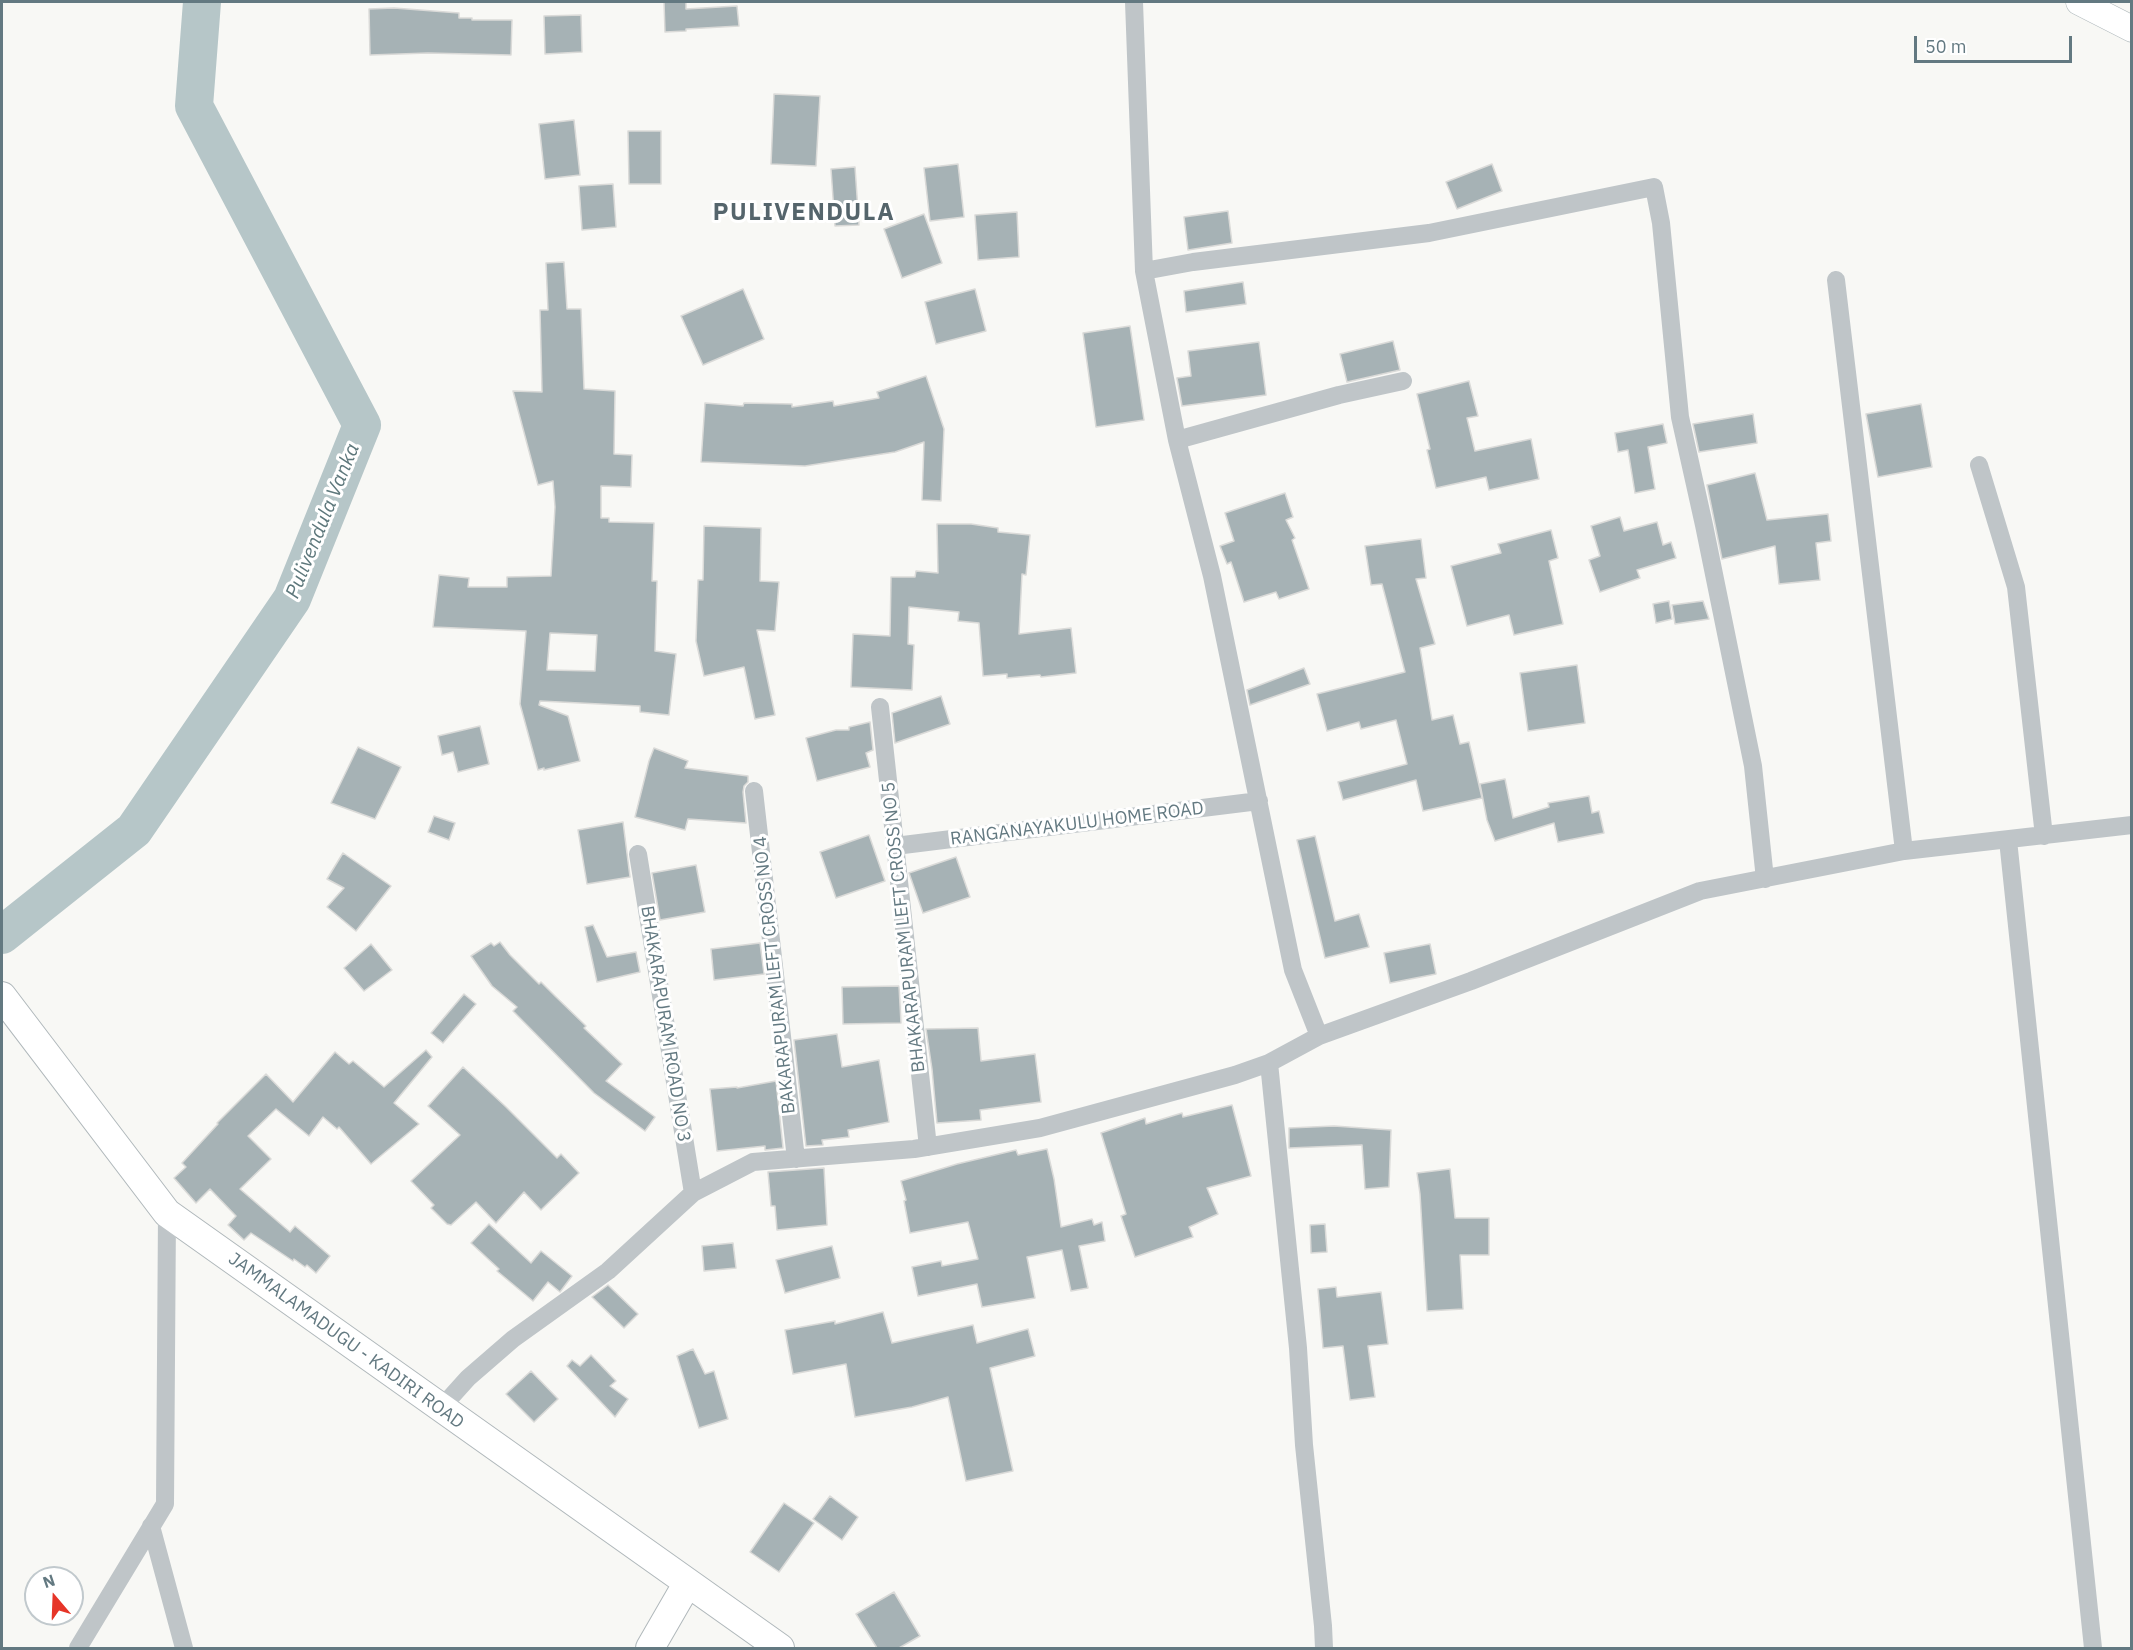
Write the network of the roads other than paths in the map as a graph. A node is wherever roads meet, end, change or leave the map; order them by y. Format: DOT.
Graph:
graph roads {
  1 [pos="1134,2"];
  2 [pos="2079,2"];
  3 [pos="2132,29"];
  4 [pos="1144,272"];
  5 [pos="1836,279"];
  6 [pos="1403,381"];
  7 [pos="1176,440"];
  8 [pos="1979,465"];
  9 [pos="880,707"];
  10 [pos="754,791"];
  11 [pos="1259,801"];
  12 [pos="2132,825"];
  13 [pos="2044,836"];
  14 [pos="2008,840"];
  15 [pos="896,846"];
  16 [pos="1904,851"];
  17 [pos="638,854"];
  18 [pos="1765,879"];
  19 [pos="2,996"];
  20 [pos="1319,1036"];
  21 [pos="1269,1063"];
  22 [pos="928,1147"];
  23 [pos="796,1159"];
  24 [pos="693,1193"];
  25 [pos="167,1213"];
  26 [pos="441,1408"];
  27 [pos="151,1526"];
  28 [pos="687,1584"];
  29 [pos="78,1648"];
  30 [pos="184,1648"];
  31 [pos="650,1648"];
  32 [pos="780,1648"];
  33 [pos="1324,1648"];
  34 [pos="2093,1648"];
  1 -- 4 [label="street"];
  2 -- 3 [label="street"];
  4 -- 7 [label="street"];
  4 -- 18 [label="street"];
  5 -- 16 [label="street"];
  6 -- 7 [label="street"];
  7 -- 11 [label="street"];
  8 -- 13 [label="street"];
  9 -- 15 [label="street, BHAKARAPURAM LEFT CROSS NO 5"];
  10 -- 23 [label="street, BAKARAPURAM LEFT CROSS NO 4"];
  11 -- 15 [label="street, RANGANAYAKULU HOME ROAD"];
  11 -- 20 [label="street"];
  12 -- 13 [label="street"];
  13 -- 14 [label="street"];
  14 -- 16 [label="street"];
  14 -- 34 [label="street"];
  15 -- 22 [label="street, BHAKARAPURAM LEFT CROSS NO 5"];
  16 -- 18 [label="street"];
  17 -- 24 [label="street, BHAKARAPURAM ROAD NO 3"];
  18 -- 20 [label="street"];
  19 -- 25 [label="main road, JAMMALAMADUGU - KADIRI ROAD"];
  20 -- 21 [label="street"];
  21 -- 22 [label="street"];
  21 -- 33 [label="street"];
  22 -- 23 [label="street"];
  23 -- 24 [label="street"];
  24 -- 26 [label="street"];
  25 -- 26 [label="main road, JAMMALAMADUGU - KADIRI ROAD"];
  25 -- 27 [label="street"];
  26 -- 28 [label="main road, JAMMALAMADUGU - KADIRI ROAD"];
  27 -- 29 [label="street"];
  27 -- 30 [label="street"];
  28 -- 31 [label="main road"];
  28 -- 32 [label="main road, JAMMALAMADUGU - KADIRI ROAD"];
}
